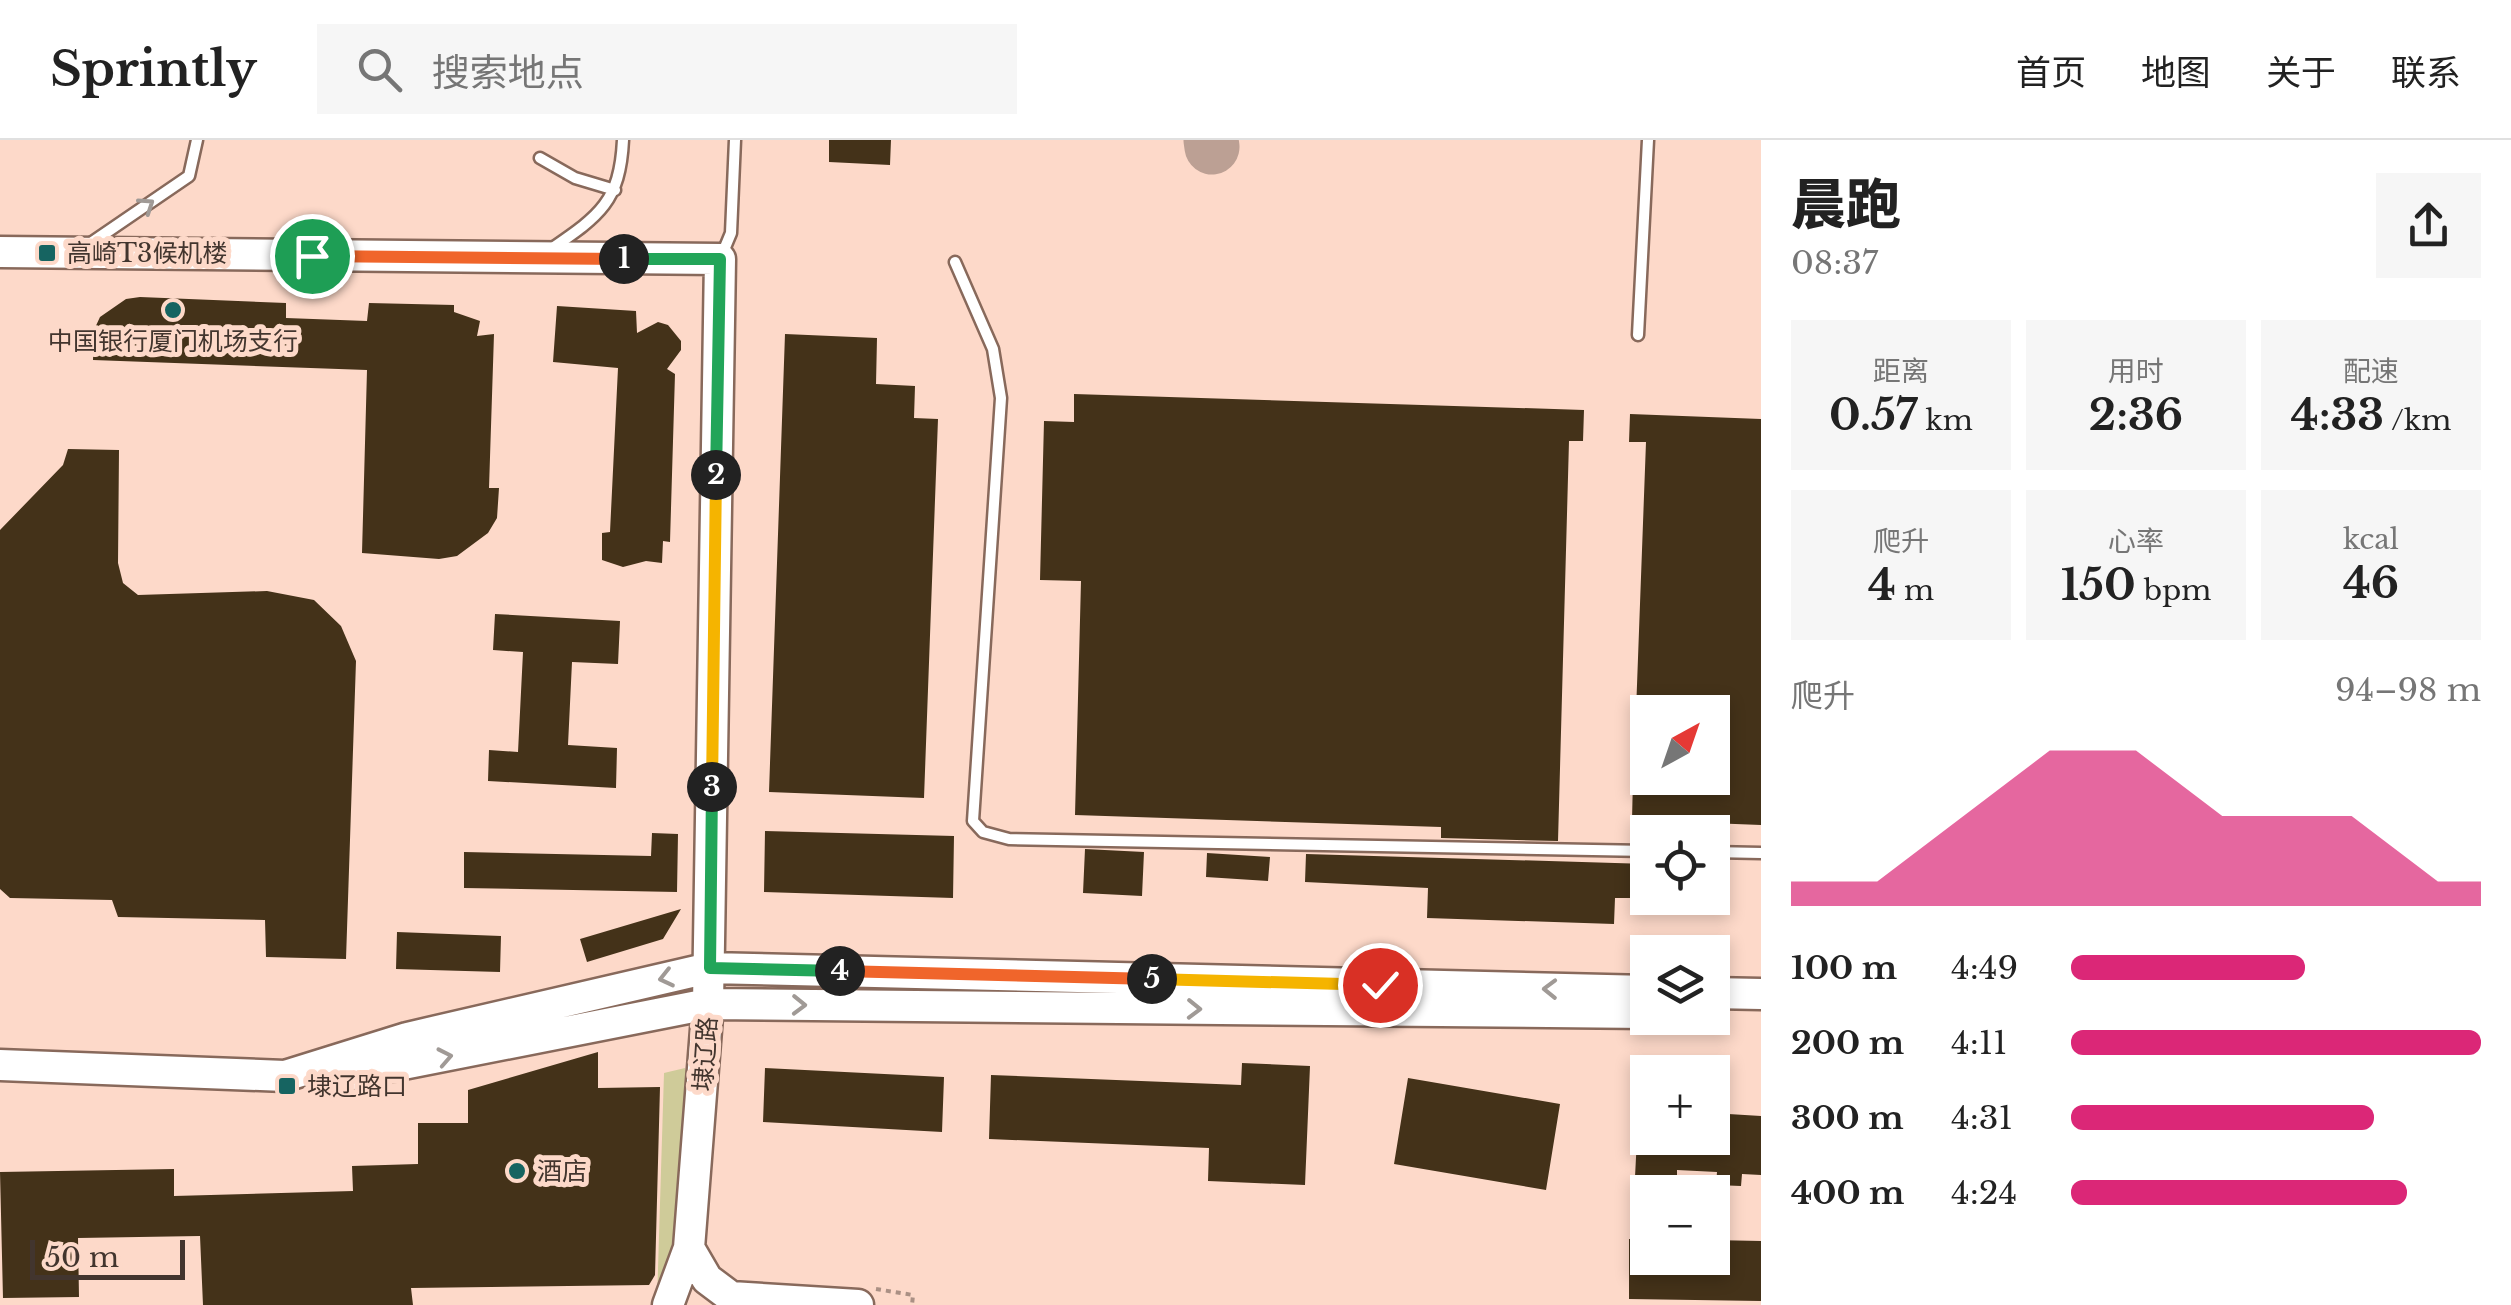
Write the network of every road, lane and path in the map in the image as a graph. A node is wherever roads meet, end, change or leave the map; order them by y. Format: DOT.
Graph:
graph roads {
  1 [pos="197,140"];
  2 [pos="623,140"];
  3 [pos="735,140"];
  4 [pos="1648,140"];
  5 [pos="540,158"];
  6 [pos="615,190"];
  7 [pos="0,252"];
  8 [pos="75,254"];
  9 [pos="538,258"];
  10 [pos="720,259"];
  11 [pos="955,262"];
  12 [pos="1638,334"];
  13 [pos="1630,851"];
  14 [pos="1730,852"];
  15 [pos="1761,853"];
  16 [pos="710,968"];
  17 [pos="1630,992"];
  18 [pos="1730,993"];
  19 [pos="1761,994"];
  20 [pos="708,1004"];
  21 [pos="1630,1013"];
  22 [pos="1730,1014"];
  23 [pos="1761,1014"];
  24 [pos="0,1066"];
  25 [pos="0,1083"];
  26 [pos="689,1248"];
  27 [pos="859,1296"];
  28 [pos="668,1305"];
  29 [pos="912,1305"];
  8 -- 1 [label="lane, one-way"];
  2 -- 6 [label="lane"];
  3 -- 10 [label="lane"];
  4 -- 12 [label="lane"];
  5 -- 6 [label="lane"];
  6 -- 9 [label="lane"];
  7 -- 8 [label="main road"];
  8 -- 9 [label="main road"];
  9 -- 10 [label="main road"];
  10 -- 16 [label="main road, 埭辽路"];
  11 -- 13 [label="lane"];
  14 -- 15 [label="lane"];
  17 -- 16 [label="main road, one-way"];
  16 -- 20 [label="main road, 埭辽路"];
  16 -- 24 [label="main road, one-way"];
  18 -- 19 [label="main road"];
  20 -- 21 [label="main road, one-way"];
  25 -- 20 [label="main road, one-way"];
  20 -- 26 [label="main road, 埭辽路"];
  22 -- 23 [label="main road"];
  26 -- 27 [label="main road"];
  26 -- 28 [label="main road, 埭辽路"];
  27 -- 29 [label="path"];
}
